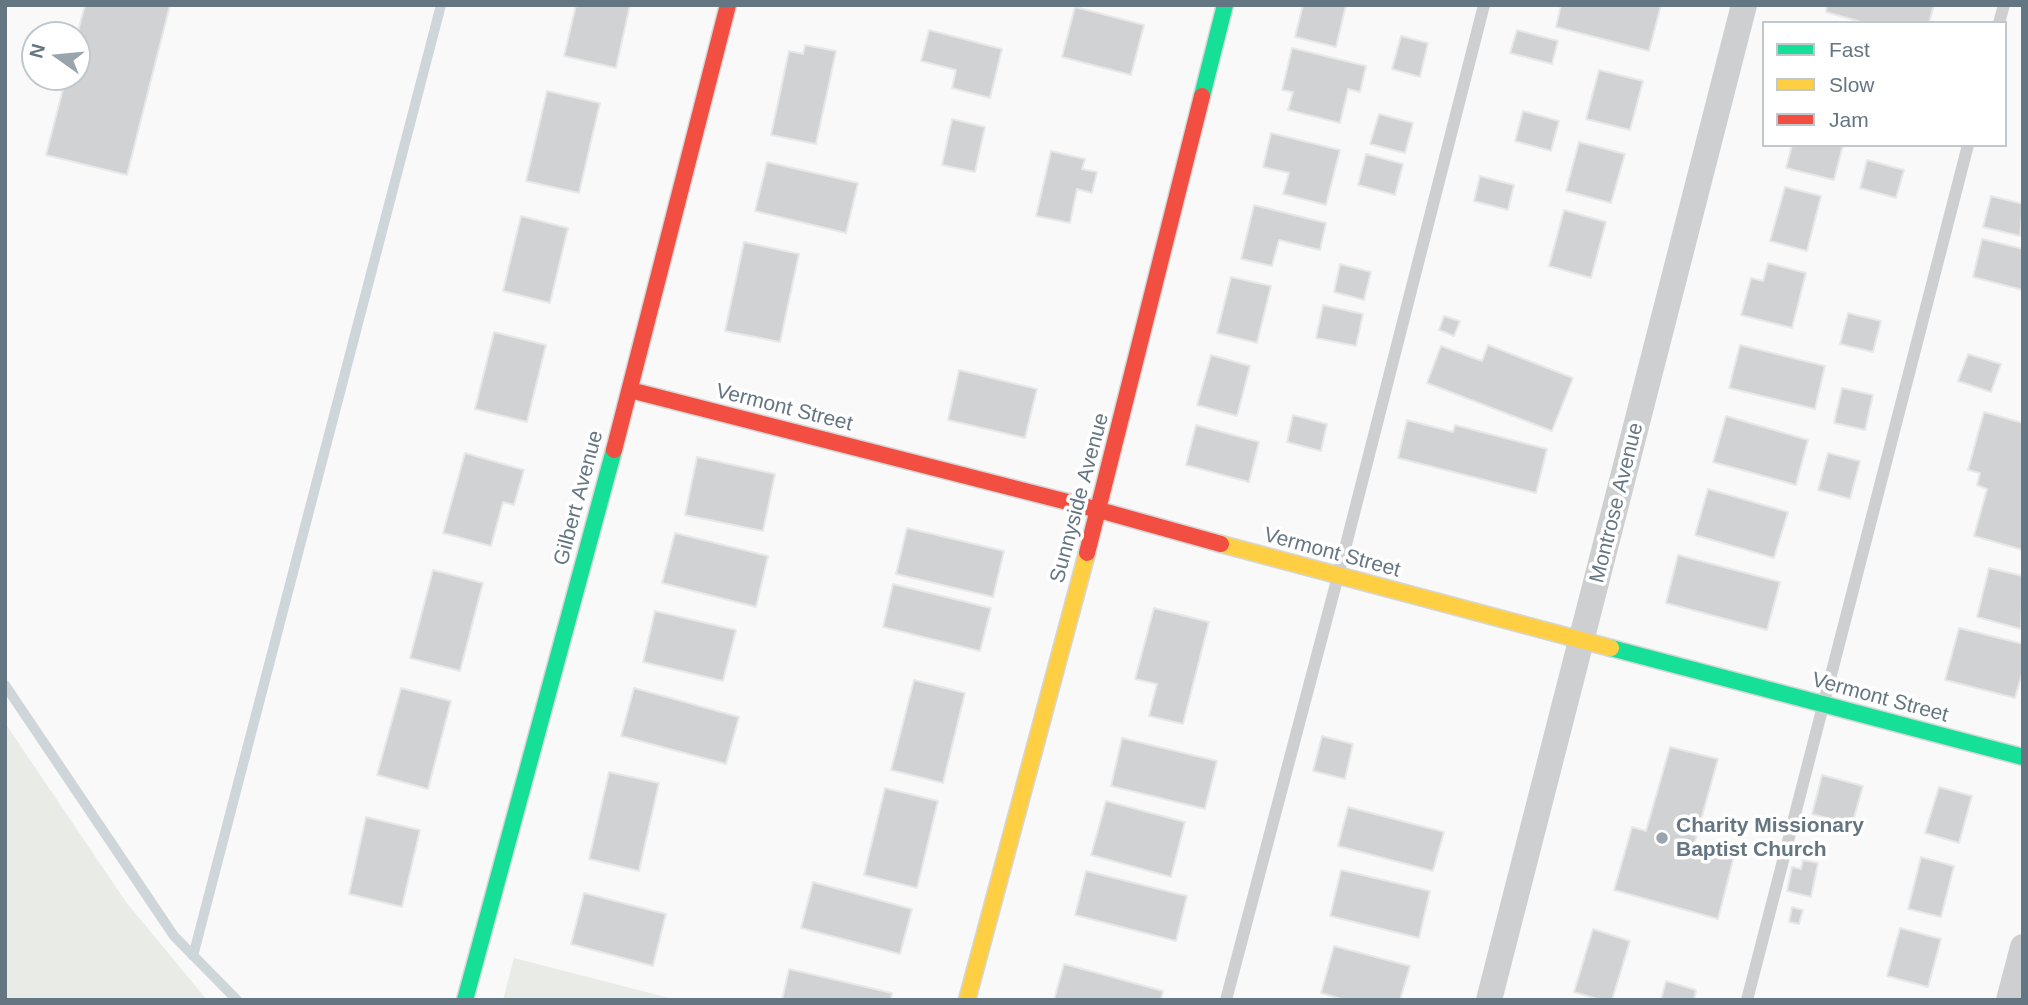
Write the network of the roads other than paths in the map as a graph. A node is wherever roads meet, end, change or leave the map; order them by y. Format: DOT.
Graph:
graph roads {
  1 [pos="728,5"];
  2 [pos="1225,5"];
  3 [pos="1484,5"];
  4 [pos="1744,5"];
  5 [pos="1967,147"];
  6 [pos="630,390"];
  7 [pos="1099,510"];
  8 [pos="1338,576"];
  9 [pos="1582,641"];
  10 [pos="1823,705"];
  11 [pos="2023,757"];
  12 [pos="2023,947"];
  13 [pos="465,1000"];
  14 [pos="967,1000"];
  15 [pos="1226,1000"];
  16 [pos="1489,1000"];
  17 [pos="1746,1000"];
  18 [pos="2009,1000"];
  1 -- 6 [label="street, Gilbert Avenue"];
  2 -- 7 [label="street, Sunnyside Avenue"];
  3 -- 8 [label="lane"];
  4 -- 9 [label="street, Montrose Avenue"];
  5 -- 10 [label="lane"];
  6 -- 7 [label="street, Vermont Street"];
  6 -- 13 [label="street, Gilbert Avenue"];
  7 -- 8 [label="street, Vermont Street"];
  7 -- 14 [label="street, Sunnyside Avenue"];
  8 -- 9 [label="street, Vermont Street"];
  8 -- 15 [label="lane"];
  9 -- 10 [label="street, Vermont Street"];
  9 -- 16 [label="street, Montrose Avenue"];
  10 -- 11 [label="street, Vermont Street"];
  10 -- 17 [label="lane"];
  12 -- 18 [label="street"];
}
